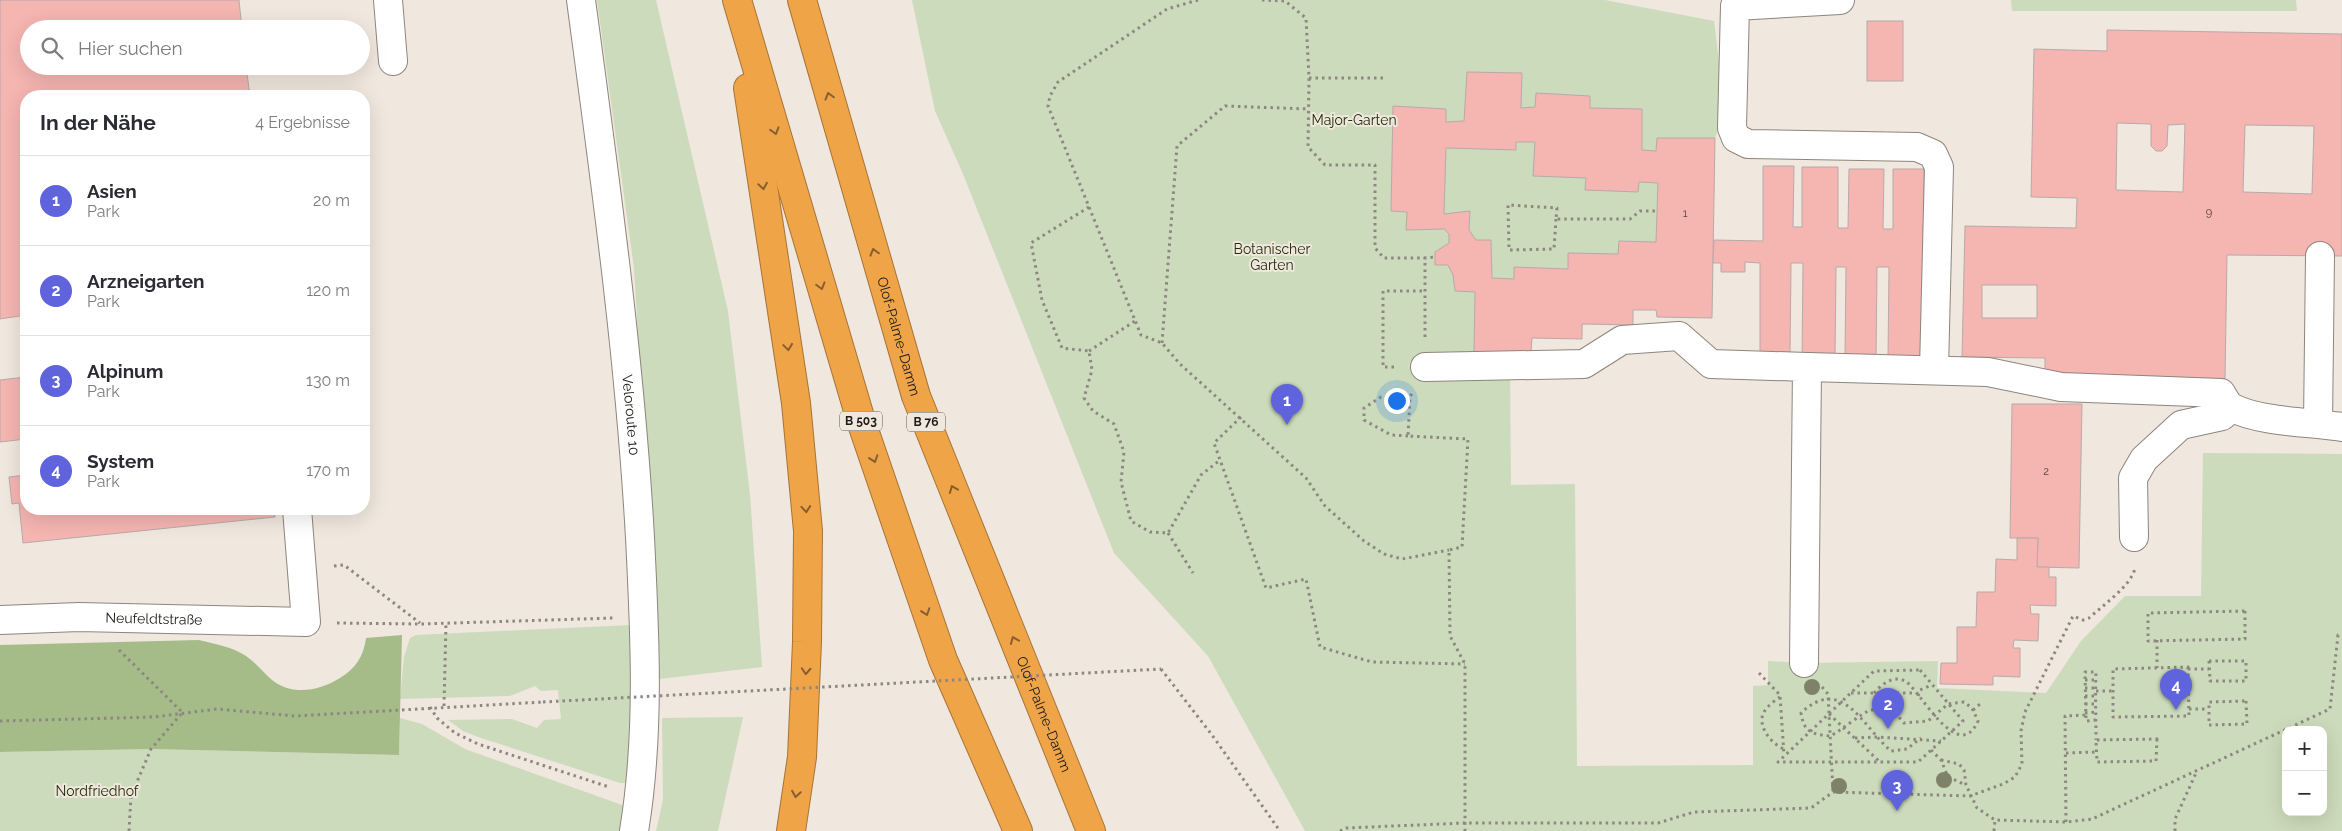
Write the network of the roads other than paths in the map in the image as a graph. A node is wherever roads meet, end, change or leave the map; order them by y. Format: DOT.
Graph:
graph roads {
  1 [pos="388,0"];
  2 [pos="581,0"];
  3 [pos="735,0"];
  4 [pos="802,0"];
  5 [pos="1840,0"];
  6 [pos="393,61"];
  7 [pos="2320,256"];
  8 [pos="1807,366"];
  9 [pos="1425,367"];
  10 [pos="1934,370"];
  11 [pos="2231,408"];
  12 [pos="2330,425"];
  13 [pos="297,515"];
  14 [pos="2134,537"];
  15 [pos="0,620"];
  16 [pos="1804,663"];
  17 [pos="634,831"];
  18 [pos="790,831"];
  19 [pos="1018,831"];
  20 [pos="1092,831"];
  1 -- 6 [label="street"];
  2 -- 17 [label="street, Veloroute 10"];
  3 -- 18 [label="highway, one-way"];
  3 -- 19 [label="highway, B 503, one-way"];
  20 -- 4 [label="highway, Olof-Palme-Damm / B 76, one-way"];
  5 -- 10 [label="street"];
  7 -- 12 [label="street"];
  8 -- 9 [label="street"];
  8 -- 10 [label="street"];
  8 -- 16 [label="street"];
  10 -- 11 [label="street"];
  11 -- 12 [label="street"];
  11 -- 14 [label="street"];
  13 -- 15 [label="street, Neufeldtstraße"];
}
